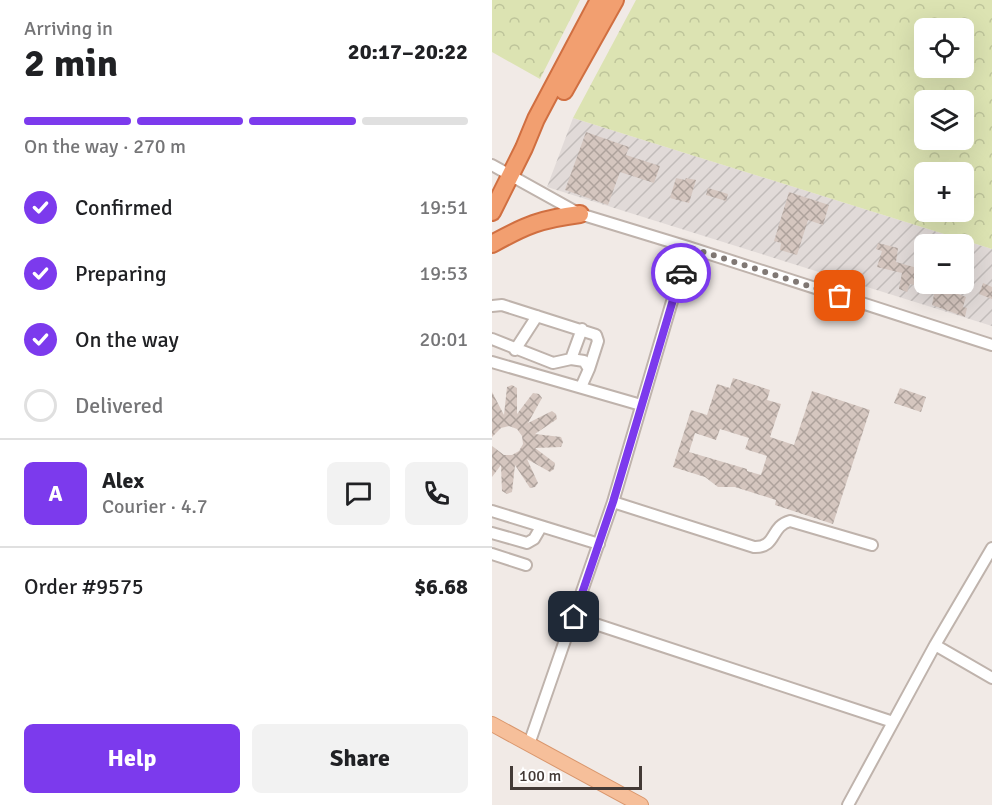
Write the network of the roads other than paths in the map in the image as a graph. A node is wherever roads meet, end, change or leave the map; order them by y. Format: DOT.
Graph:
graph roads {
  1 [pos="599,0"];
  2 [pos="615,0"];
  3 [pos="524,147"];
  4 [pos="492,165"];
  5 [pos="511,176"];
  6 [pos="492,212"];
  7 [pos="579,214"];
  8 [pos="492,244"];
  9 [pos="688,247"];
  10 [pos="492,306"];
  11 [pos="537,316"];
  12 [pos="582,329"];
  13 [pos="492,339"];
  14 [pos="992,345"];
  15 [pos="515,350"];
  16 [pos="571,359"];
  17 [pos="492,362"];
  18 [pos="589,369"];
  19 [pos="581,387"];
  20 [pos="641,405"];
  21 [pos="613,502"];
  22 [pos="492,511"];
  23 [pos="541,527"];
  24 [pos="492,533"];
  25 [pos="599,544"];
  26 [pos="872,545"];
  27 [pos="992,548"];
  28 [pos="492,554"];
  29 [pos="526,565"];
  30 [pos="574,617"];
  31 [pos="935,645"];
  32 [pos="992,678"];
  33 [pos="893,722"];
  34 [pos="492,724"];
  35 [pos="529,744"];
  36 [pos="641,805"];
  37 [pos="848,805"];
  1 -- 3 [label="highway"];
  2 -- 3 [label="highway"];
  3 -- 5 [label="highway"];
  4 -- 5 [label="street"];
  5 -- 6 [label="highway"];
  5 -- 7 [label="street"];
  7 -- 8 [label="highway"];
  7 -- 9 [label="street"];
  9 -- 14 [label="street"];
  9 -- 20 [label="street"];
  10 -- 11 [label="street"];
  11 -- 12 [label="street"];
  11 -- 15 [label="street"];
  12 -- 16 [label="street"];
  12 -- 18 [label="street"];
  13 -- 15 [label="street"];
  15 -- 16 [label="street"];
  16 -- 18 [label="street"];
  17 -- 19 [label="street"];
  18 -- 19 [label="street"];
  19 -- 20 [label="street"];
  20 -- 21 [label="street"];
  21 -- 25 [label="street"];
  21 -- 26 [label="street"];
  22 -- 23 [label="street"];
  23 -- 24 [label="street"];
  23 -- 25 [label="street"];
  25 -- 30 [label="street"];
  27 -- 31 [label="street"];
  28 -- 29 [label="street"];
  30 -- 33 [label="street"];
  30 -- 35 [label="street"];
  31 -- 32 [label="street"];
  31 -- 33 [label="street"];
  33 -- 37 [label="street"];
  34 -- 35 [label="main road"];
  35 -- 36 [label="main road"];
}
